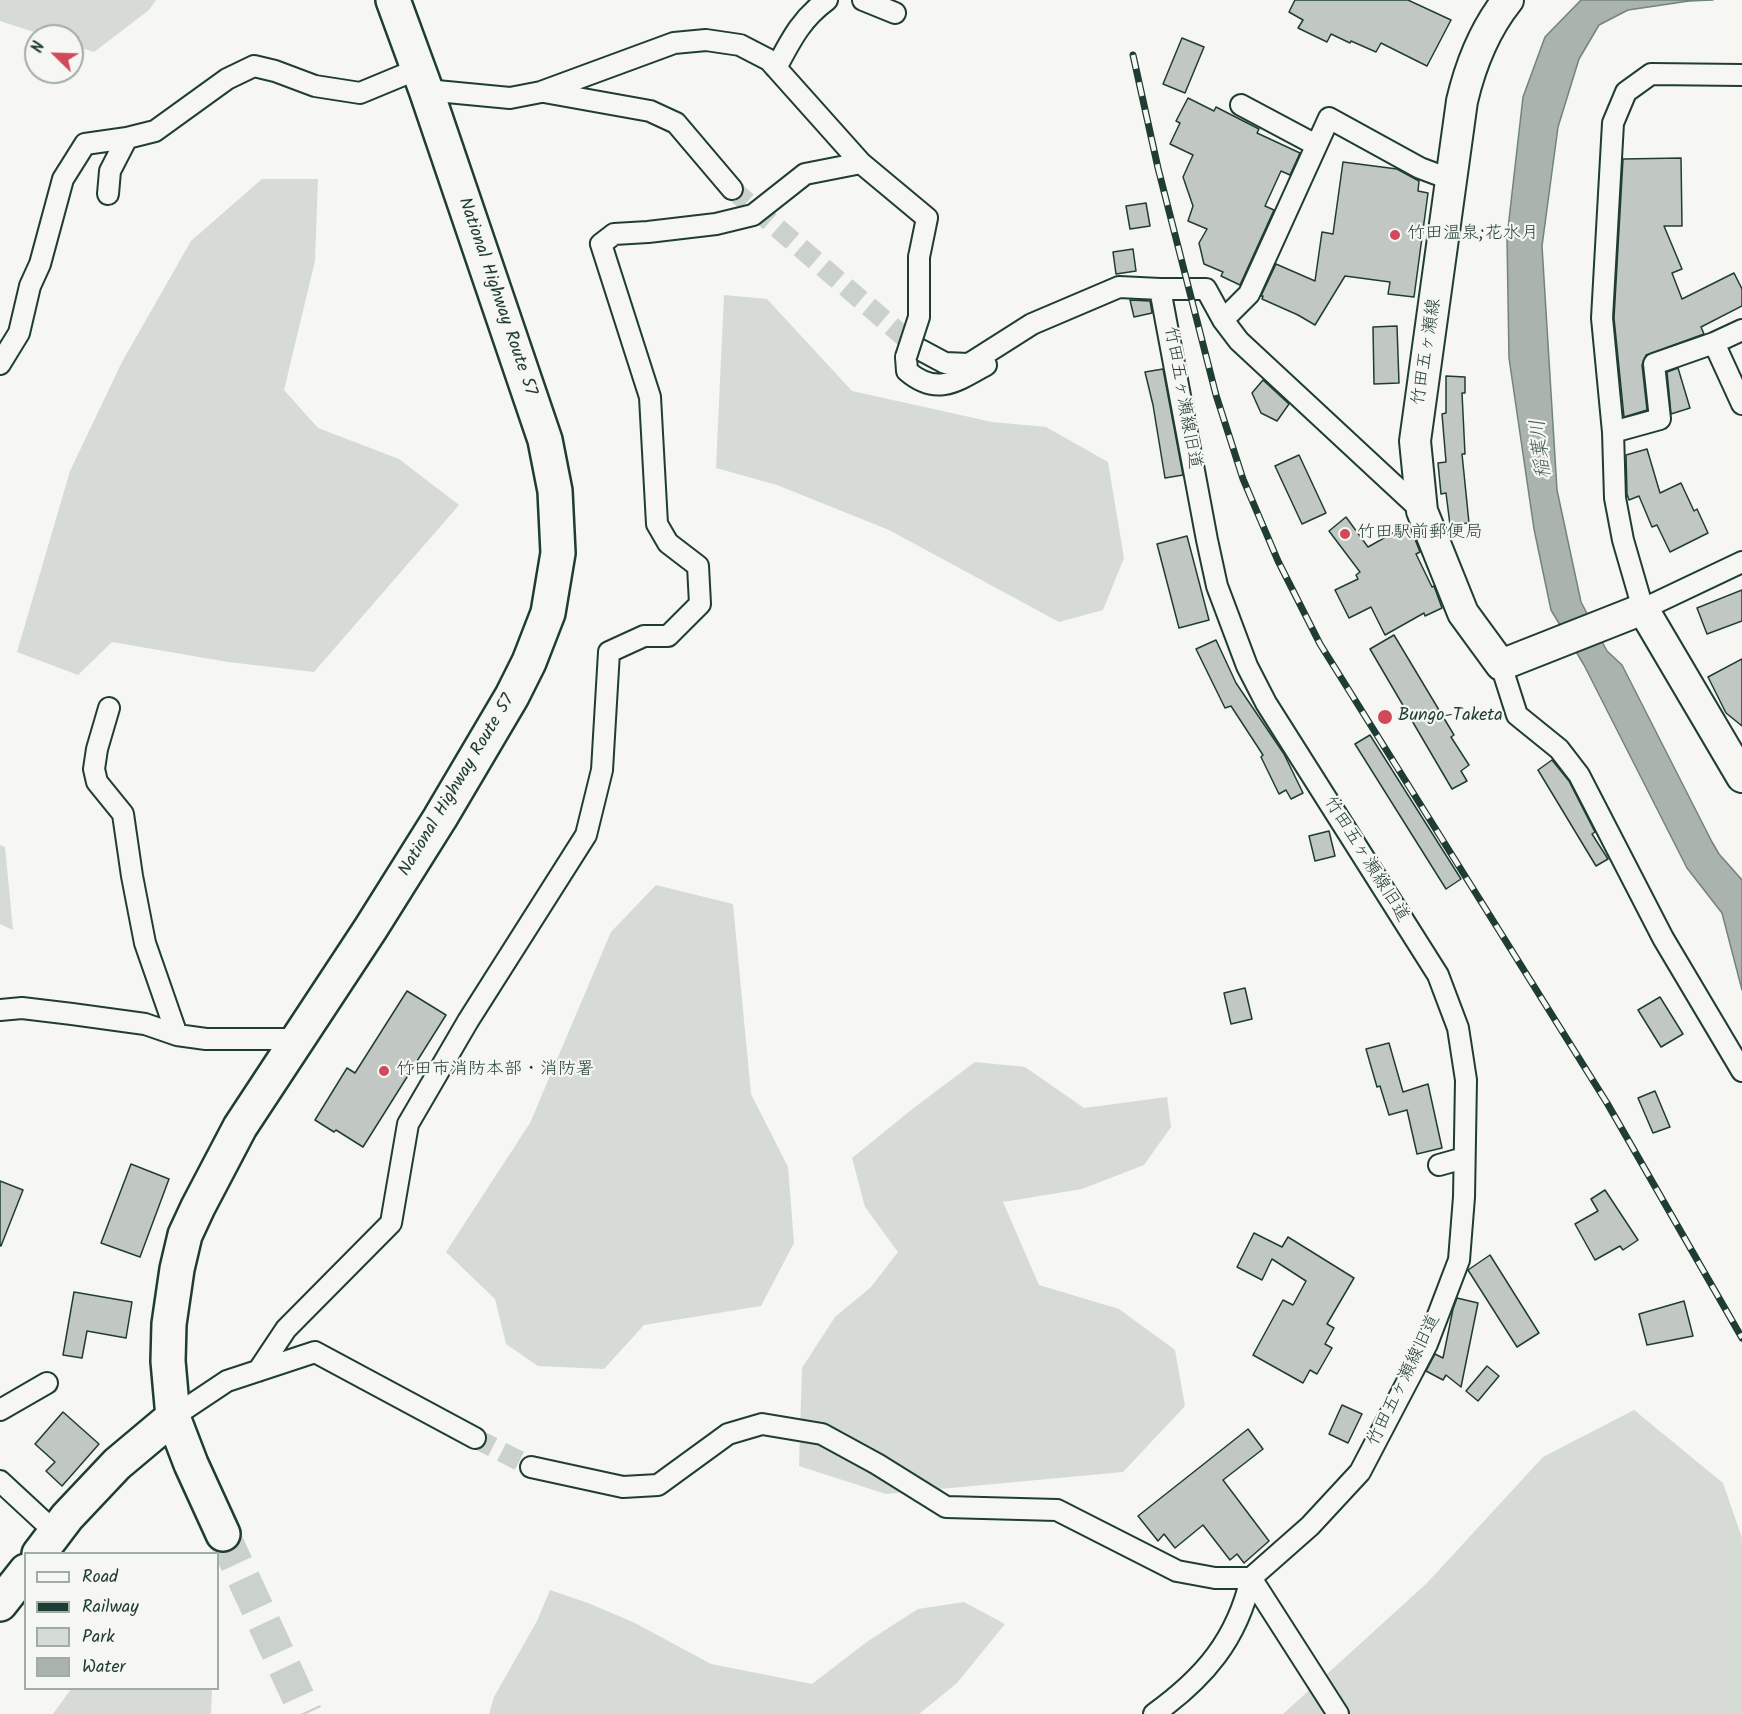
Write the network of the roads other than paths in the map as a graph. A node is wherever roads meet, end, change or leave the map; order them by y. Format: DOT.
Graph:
graph roads {
  1 [pos="393,0"];
  2 [pos="827,0"];
  3 [pos="863,0"];
  4 [pos="1508,0"];
  5 [pos="895,13"];
  6 [pos="776,68"];
  7 [pos="1742,75"];
  8 [pos="422,79"];
  9 [pos="541,92"];
  10 [pos="1241,105"];
  11 [pos="127,138"];
  12 [pos="1316,145"];
  13 [pos="861,163"];
  14 [pos="1452,180"];
  15 [pos="732,189"];
  16 [pos="108,194"];
  17 [pos="1160,289"];
  18 [pos="1223,320"];
  19 [pos="1742,330"];
  20 [pos="1714,343"];
  21 [pos="995,347"];
  22 [pos="912,352"];
  23 [pos="0,364"];
  24 [pos="1742,404"];
  25 [pos="1613,432"];
  26 [pos="1422,511"];
  27 [pos="1742,562"];
  28 [pos="1634,611"];
  29 [pos="1501,665"];
  30 [pos="109,708"];
  31 [pos="1742,777"];
  32 [pos="0,1010"];
  33 [pos="177,1035"];
  34 [pos="297,1039"];
  35 [pos="1742,1071"];
  36 [pos="1464,1158"];
  37 [pos="1439,1165"];
  38 [pos="258,1371"];
  39 [pos="47,1383"];
  40 [pos="0,1410"];
  41 [pos="173,1417"];
  42 [pos="475,1438"];
  43 [pos="531,1467"];
  44 [pos="0,1481"];
  45 [pos="223,1534"];
  46 [pos="47,1543"];
  47 [pos="24,1574"];
  48 [pos="1251,1578"];
  49 [pos="0,1605"];
  50 [pos="1154,1714"];
  51 [pos="1338,1714"];
  1 -- 8 [label="highway, National Highway Route 57"];
  2 -- 6 [label="street"];
  3 -- 5 [label="street"];
  4 -- 14 [label="main road, 竹田五ヶ瀬線"];
  6 -- 9 [label="street"];
  6 -- 13 [label="street"];
  7 -- 25 [label="street"];
  8 -- 9 [label="street"];
  8 -- 11 [label="street"];
  8 -- 34 [label="highway, National Highway Route 57"];
  9 -- 15 [label="street"];
  10 -- 12 [label="street"];
  11 -- 16 [label="street"];
  11 -- 23 [label="street"];
  12 -- 14 [label="street"];
  12 -- 18 [label="street"];
  13 -- 22 [label="street, bridge"];
  13 -- 38 [label="street"];
  14 -- 26 [label="main road, 竹田五ヶ瀬線"];
  17 -- 18 [label="street"];
  17 -- 21 [label="street"];
  17 -- 36 [label="street, 竹田五ヶ瀬線旧道"];
  18 -- 26 [label="street"];
  19 -- 20 [label="street"];
  20 -- 24 [label="street"];
  20 -- 25 [label="street"];
  21 -- 22 [label="street"];
  21 -- 22 [label="street"];
  25 -- 28 [label="street"];
  26 -- 29 [label="main road, 竹田五ヶ瀬線"];
  27 -- 28 [label="street"];
  28 -- 29 [label="main road"];
  28 -- 31 [label="main road"];
  29 -- 35 [label="street"];
  30 -- 33 [label="street"];
  32 -- 33 [label="street"];
  33 -- 34 [label="street"];
  34 -- 41 [label="highway, National Highway Route 57"];
  36 -- 37 [label="street"];
  36 -- 48 [label="street, 竹田五ヶ瀬線旧道"];
  38 -- 41 [label="street"];
  38 -- 42 [label="street"];
  39 -- 40 [label="street"];
  41 -- 45 [label="highway, National Highway Route 57"];
  41 -- 46 [label="highway"];
  43 -- 48 [label="street"];
  44 -- 46 [label="street"];
  47 -- 49 [label="highway"];
  48 -- 50 [label="street"];
  48 -- 51 [label="street"];
}
